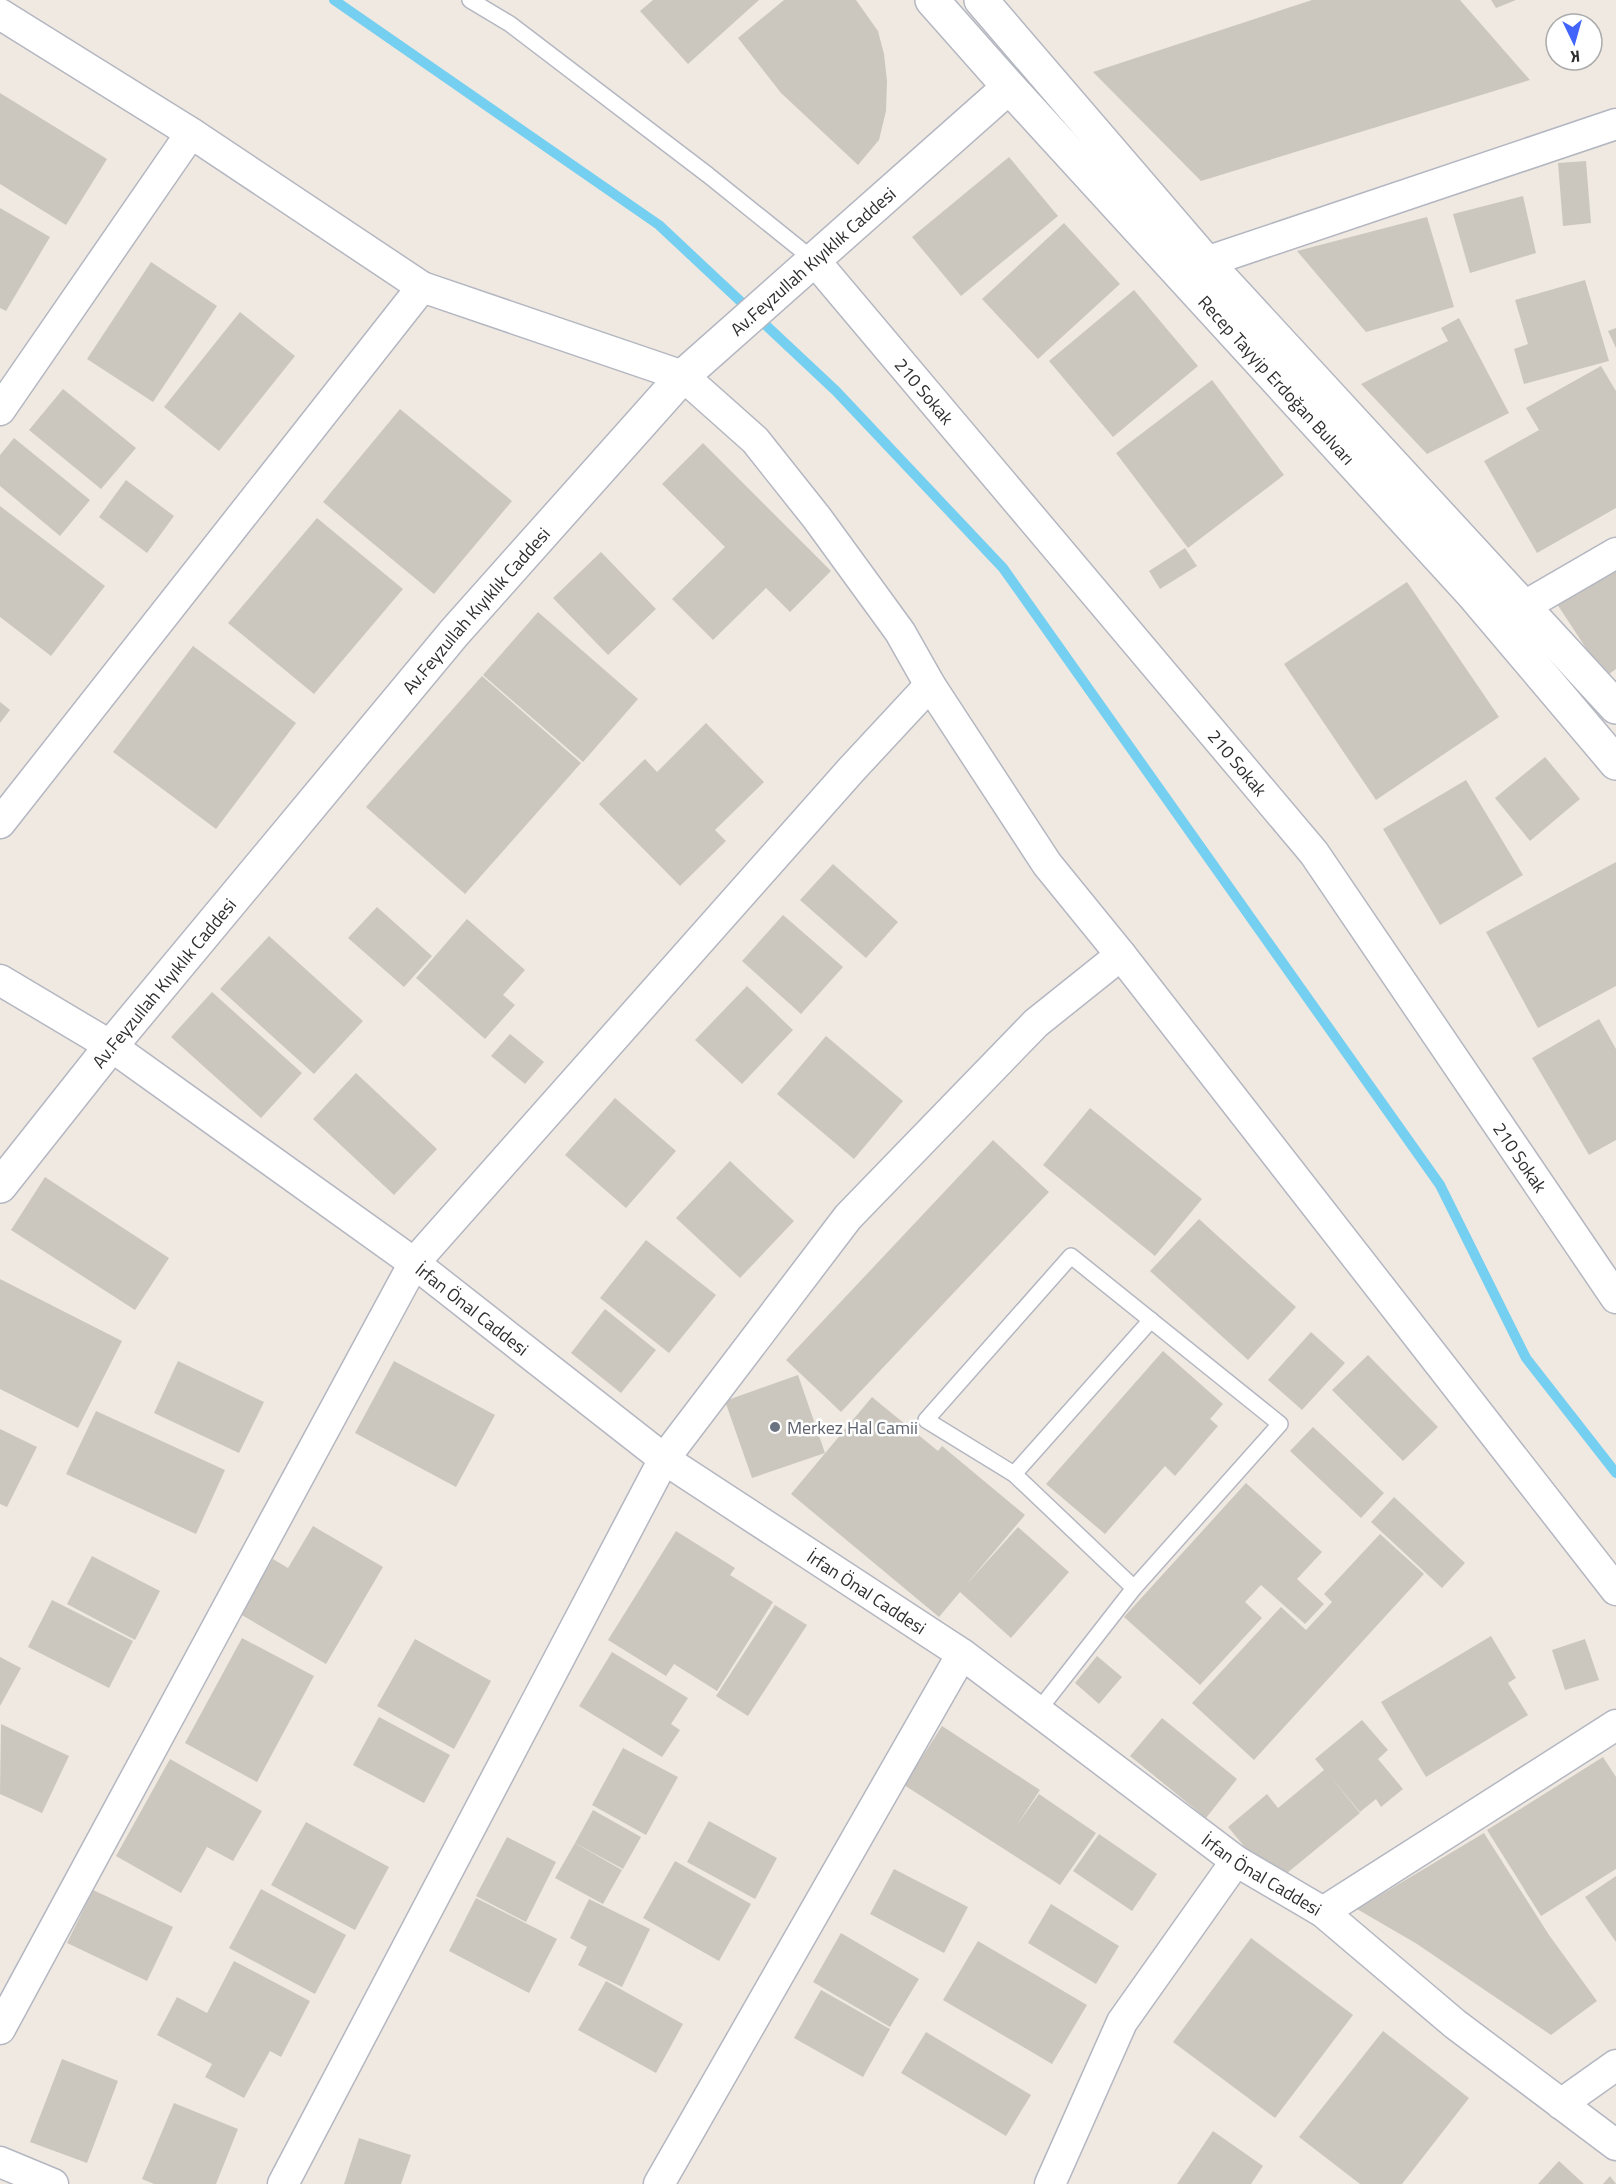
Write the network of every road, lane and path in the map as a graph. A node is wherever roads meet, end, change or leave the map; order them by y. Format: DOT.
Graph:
graph roads {
  1 [pos="470,0"];
  2 [pos="932,0"];
  3 [pos="981,0"];
  4 [pos="0,14"];
  5 [pos="1009,87"];
  6 [pos="1616,124"];
  7 [pos="191,133"];
  8 [pos="815,261"];
  9 [pos="1206,262"];
  10 [pos="422,287"];
  11 [pos="683,376"];
  12 [pos="0,410"];
  13 [pos="1616,553"];
  14 [pos="1523,607"];
  15 [pos="930,685"];
  16 [pos="1612,697"];
  17 [pos="1616,764"];
  18 [pos="0,823"];
  19 [pos="1121,956"];
  20 [pos="0,980"];
  21 [pos="111,1046"];
  22 [pos="0,1186"];
  23 [pos="414,1263"];
  24 [pos="1616,1298"];
  25 [pos="1151,1320"];
  26 [pos="664,1459"];
  27 [pos="1014,1474"];
  28 [pos="1134,1588"];
  29 [pos="1616,1590"];
  30 [pos="962,1654"];
  31 [pos="1038,1711"];
  32 [pos="1616,1725"];
  33 [pos="1236,1861"];
  34 [pos="1323,1912"];
  35 [pos="0,2029"];
  36 [pos="1616,2065"];
  37 [pos="1561,2104"];
  38 [pos="1616,2145"];
  39 [pos="0,2162"];
  40 [pos="53,2184"];
  41 [pos="283,2184"];
  42 [pos="659,2184"];
  43 [pos="1050,2184"];
  1 -- 8 [label="lane"];
  2 -- 5 [label="street, Recep Tayyip Erdoğan Bulvarı"];
  3 -- 9 [label="street, Recep Tayyip Erdoğan Bulvarı"];
  4 -- 7 [label="street"];
  5 -- 8 [label="street, Av.Feyzullah Kıyıklık Caddesi"];
  5 -- 17 [label="street, Recep Tayyip Erdoğan Bulvarı"];
  6 -- 9 [label="street"];
  7 -- 10 [label="street"];
  7 -- 12 [label="street"];
  8 -- 11 [label="street, Av.Feyzullah Kıyıklık Caddesi"];
  8 -- 24 [label="street, 210 Sokak"];
  9 -- 14 [label="street, Recep Tayyip Erdoğan Bulvarı"];
  10 -- 11 [label="street"];
  10 -- 18 [label="street"];
  11 -- 15 [label="street"];
  11 -- 21 [label="street, Av.Feyzullah Kıyıklık Caddesi"];
  13 -- 14 [label="street"];
  14 -- 16 [label="street, Recep Tayyip Erdoğan Bulvarı"];
  15 -- 19 [label="street"];
  15 -- 23 [label="street"];
  19 -- 26 [label="street"];
  19 -- 29 [label="street"];
  20 -- 21 [label="street, İrfan Önal Caddesi"];
  21 -- 22 [label="street, Av.Feyzullah Kıyıklık Caddesi"];
  21 -- 23 [label="street, İrfan Önal Caddesi"];
  23 -- 26 [label="street, İrfan Önal Caddesi"];
  23 -- 35 [label="street"];
  25 -- 27 [label="lane"];
  25 -- 27 [label="lane"];
  25 -- 28 [label="lane"];
  26 -- 30 [label="street, İrfan Önal Caddesi"];
  26 -- 41 [label="street"];
  27 -- 28 [label="lane"];
  28 -- 31 [label="lane"];
  30 -- 31 [label="street, İrfan Önal Caddesi"];
  30 -- 42 [label="street"];
  31 -- 33 [label="street, İrfan Önal Caddesi"];
  32 -- 34 [label="street"];
  33 -- 34 [label="street, İrfan Önal Caddesi"];
  33 -- 43 [label="street"];
  34 -- 37 [label="street, İrfan Önal Caddesi"];
  36 -- 37 [label="street"];
  37 -- 38 [label="street, İrfan Önal Caddesi"];
  39 -- 40 [label="street"];
}
